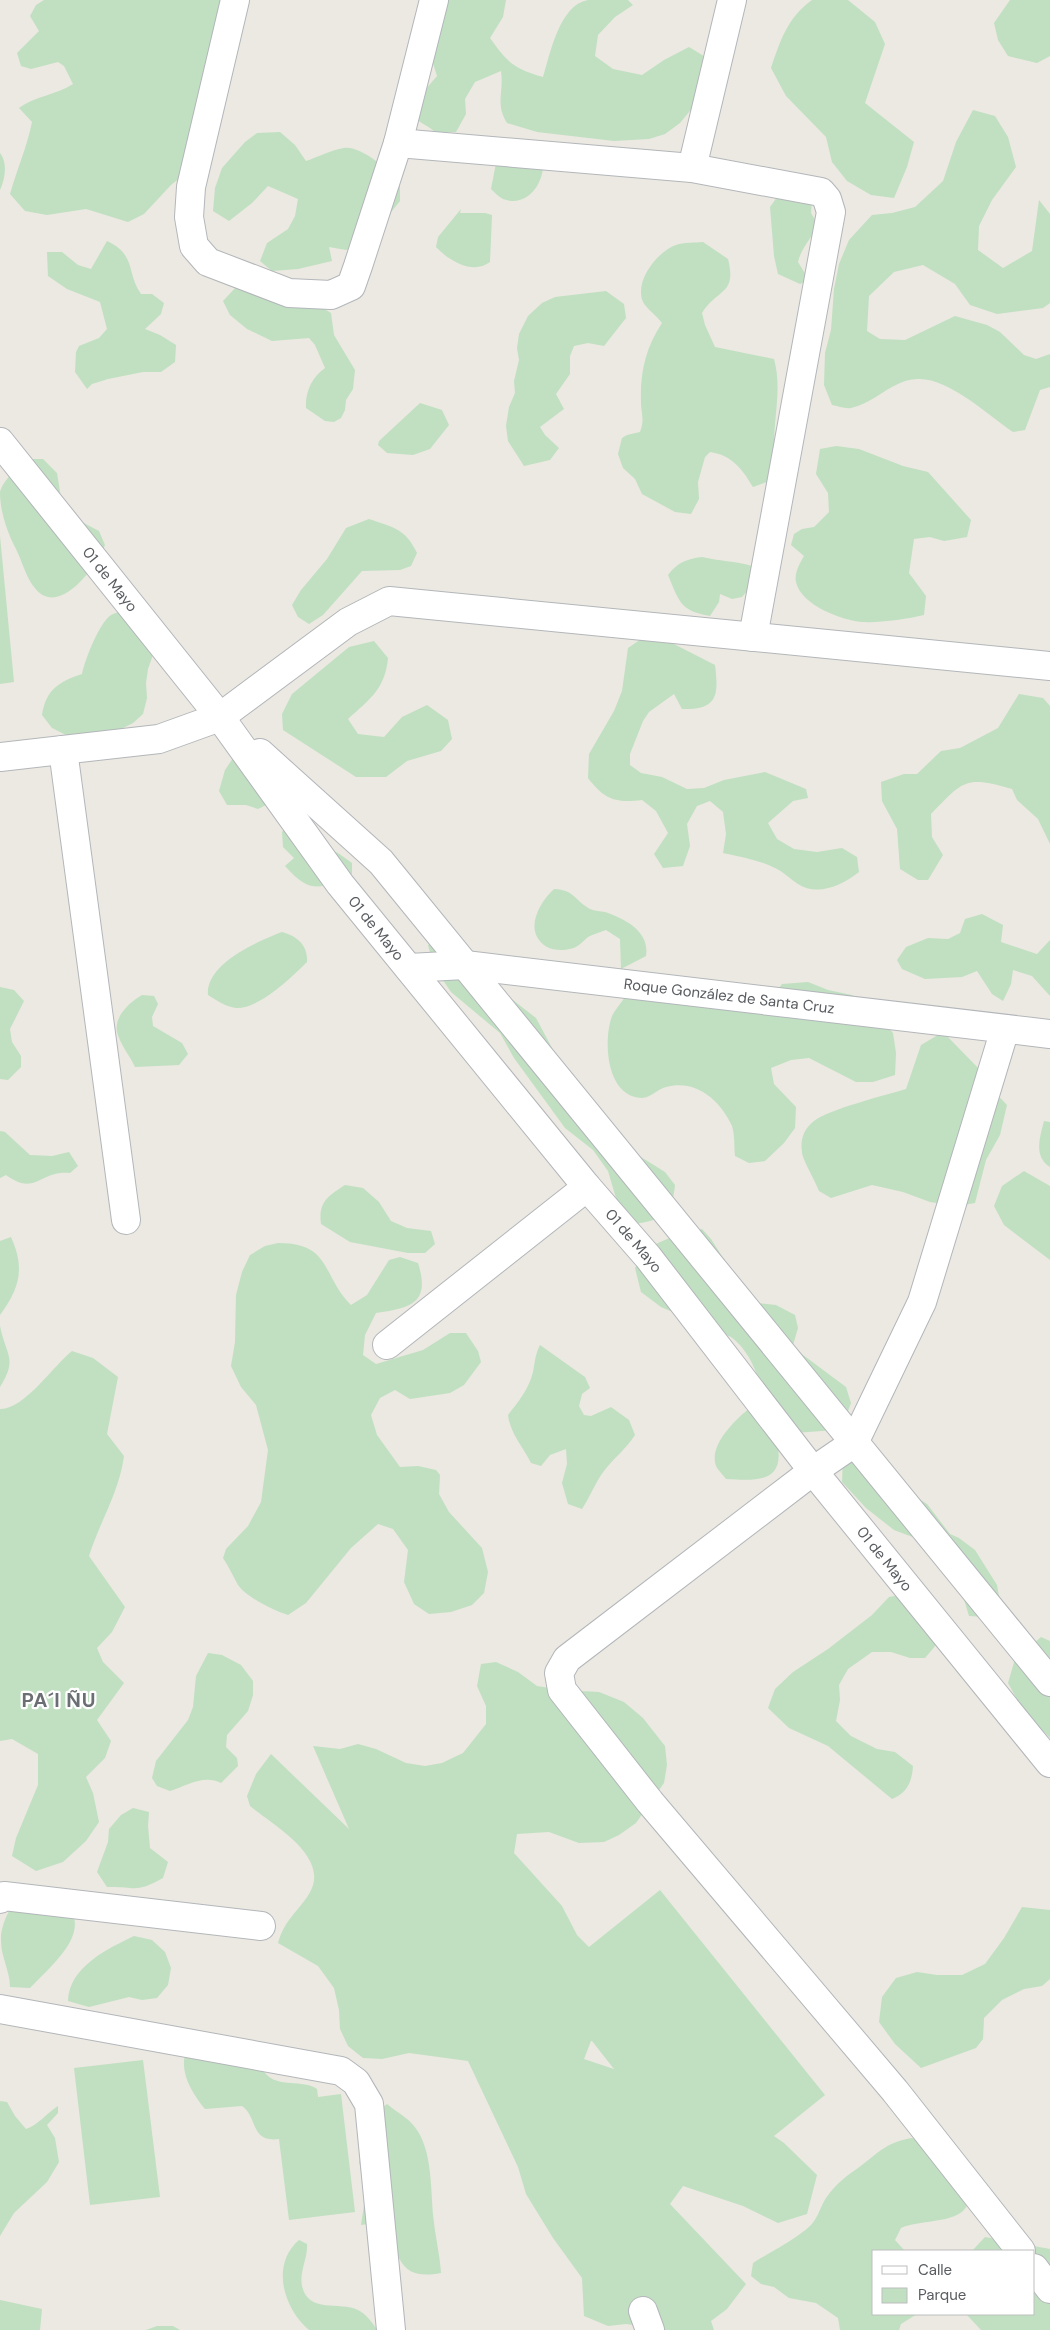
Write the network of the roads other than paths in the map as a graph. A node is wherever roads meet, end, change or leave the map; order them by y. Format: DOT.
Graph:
graph roads {
  1 [pos="235,0"];
  2 [pos="434,0"];
  3 [pos="732,0"];
  4 [pos="398,143"];
  5 [pos="692,168"];
  6 [pos="0,442"];
  7 [pos="754,637"];
  8 [pos="1050,666"];
  9 [pos="220,717"];
  10 [pos="63,750"];
  11 [pos="0,757"];
  12 [pos="465,965"];
  13 [pos="409,968"];
  14 [pos="1005,1029"];
  15 [pos="1050,1034"];
  16 [pos="587,1187"];
  17 [pos="126,1220"];
  18 [pos="387,1345"];
  19 [pos="854,1443"];
  20 [pos="812,1471"];
  21 [pos="1050,1682"];
  22 [pos="1050,1763"];
  23 [pos="0,1899"];
  24 [pos="260,1926"];
  25 [pos="0,2009"];
  26 [pos="1020,2250"];
  27 [pos="1035,2269"];
  28 [pos="1050,2288"];
  29 [pos="392,2330"];
  1 -- 4 [label="street"];
  2 -- 4 [label="street"];
  3 -- 5 [label="street"];
  4 -- 5 [label="street"];
  5 -- 7 [label="street"];
  6 -- 9 [label="street, 01 de Mayo"];
  7 -- 8 [label="street"];
  7 -- 9 [label="street"];
  9 -- 10 [label="street"];
  9 -- 12 [label="street, 01 de Mayo"];
  9 -- 13 [label="street, 01 de Mayo"];
  10 -- 11 [label="street"];
  10 -- 17 [label="street"];
  12 -- 13 [label="street, Roque González de Santa Cruz"];
  12 -- 14 [label="street, Roque González de Santa Cruz"];
  12 -- 19 [label="street, 01 de Mayo"];
  13 -- 16 [label="street, 01 de Mayo"];
  14 -- 15 [label="street, Roque González de Santa Cruz"];
  14 -- 19 [label="street"];
  16 -- 18 [label="street"];
  16 -- 20 [label="street, 01 de Mayo"];
  19 -- 20 [label="street"];
  19 -- 21 [label="street, 01 de Mayo"];
  20 -- 22 [label="street, 01 de Mayo"];
  20 -- 26 [label="street"];
  23 -- 24 [label="street"];
  25 -- 29 [label="street"];
  27 -- 28 [label="street"];
}
